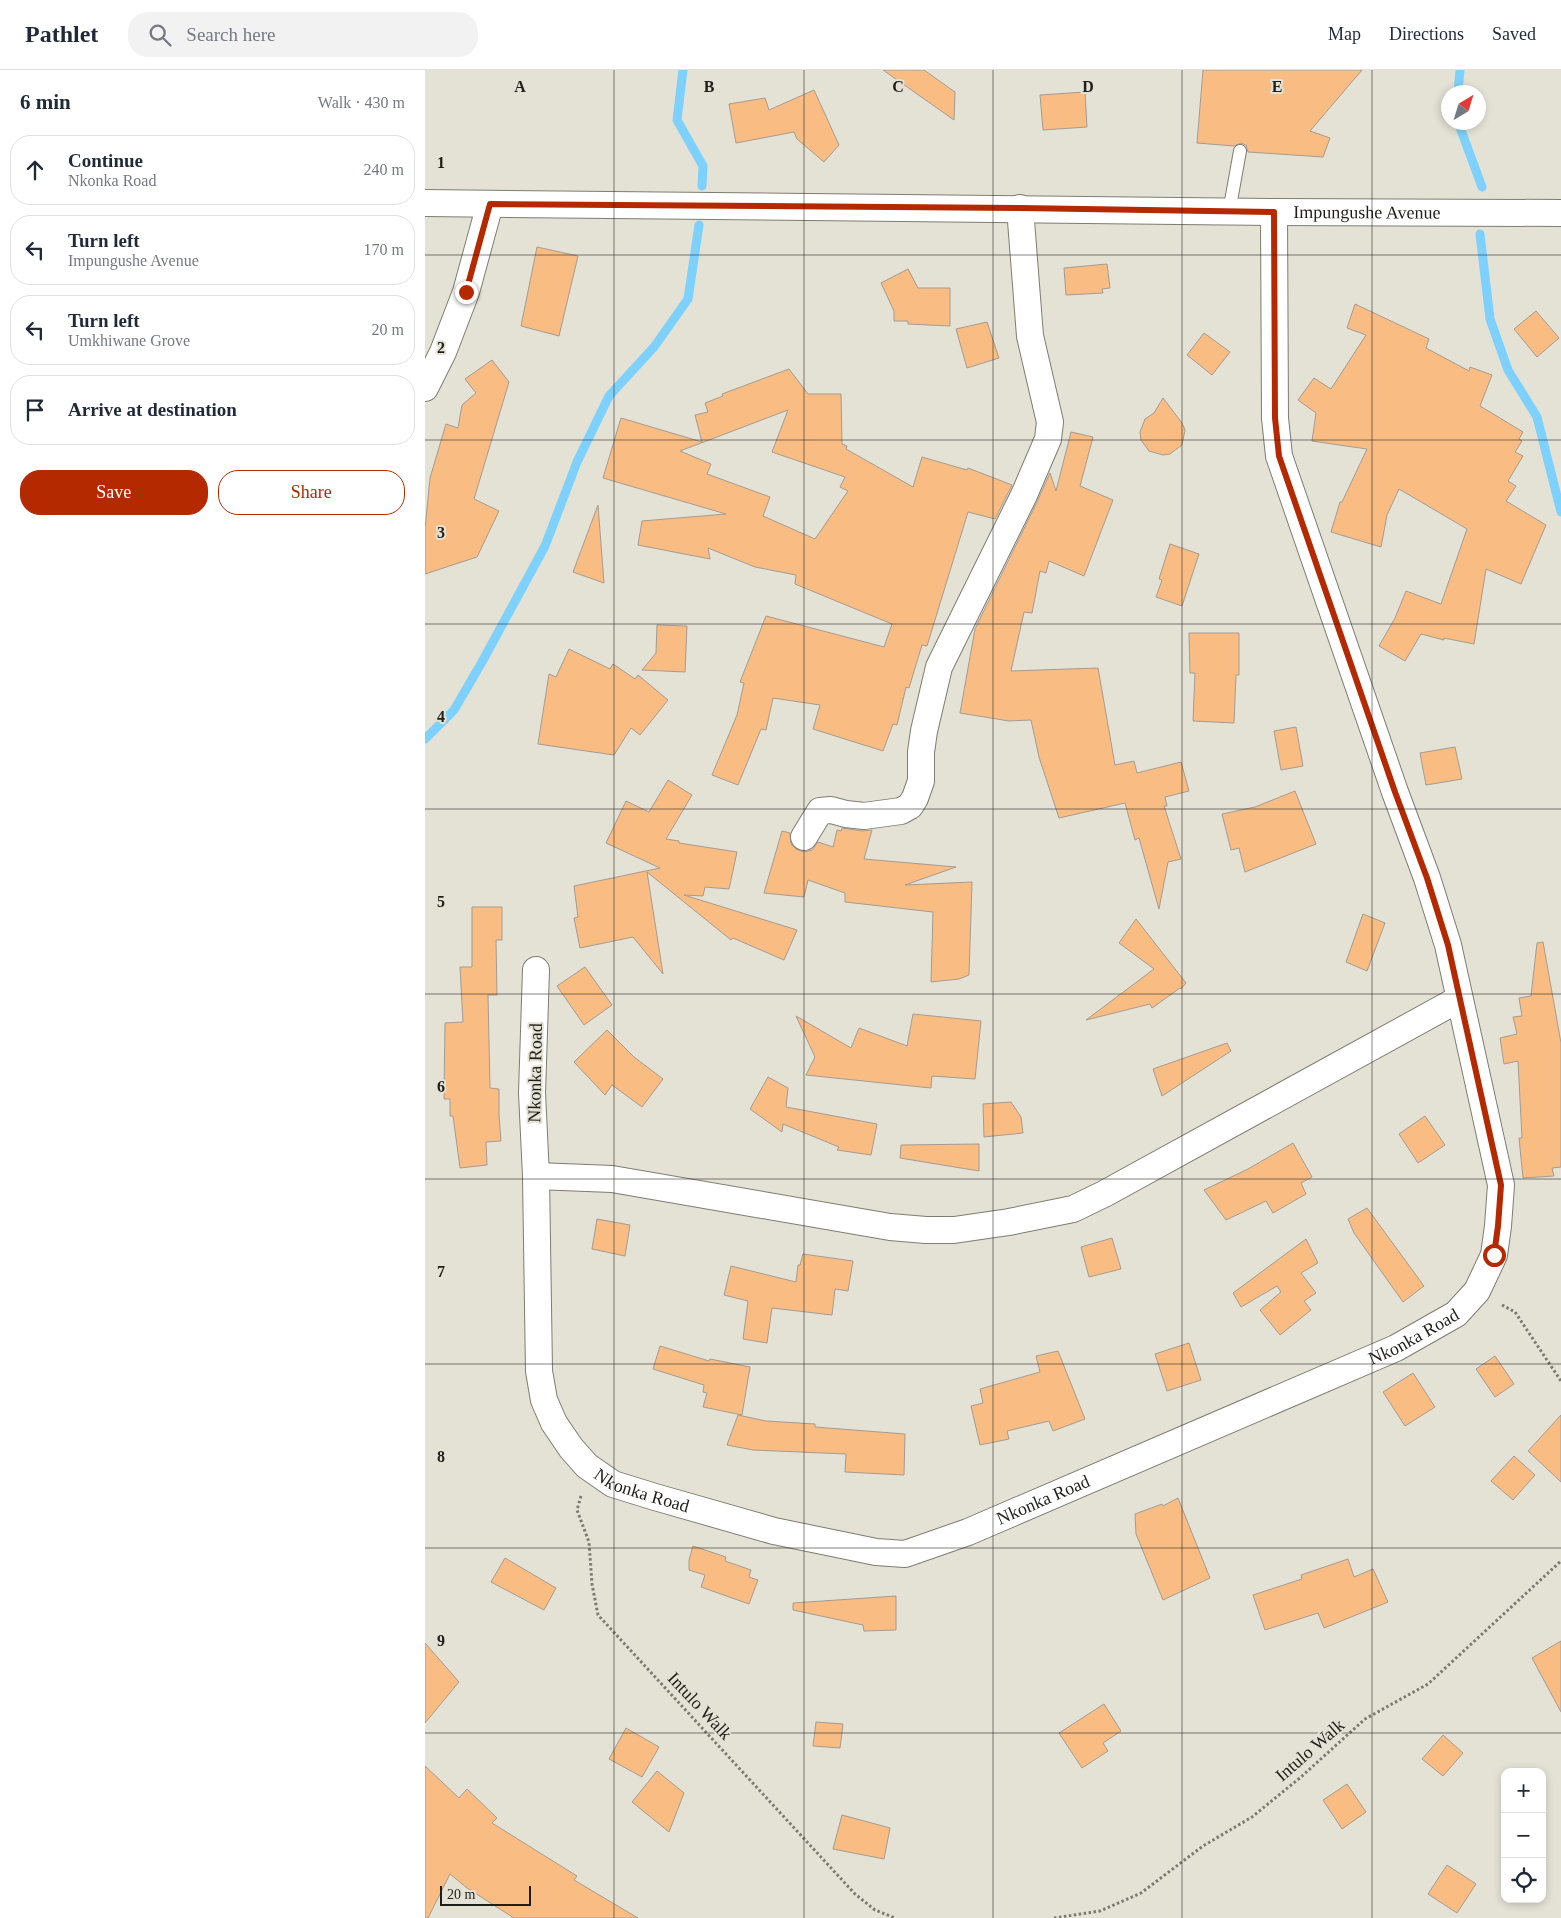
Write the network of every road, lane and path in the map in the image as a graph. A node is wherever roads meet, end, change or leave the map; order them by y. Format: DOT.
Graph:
graph roads {
  1 [pos="1240,151"];
  2 [pos="425,203"];
  3 [pos="490,204"];
  4 [pos="1020,208"];
  5 [pos="1229,212"];
  6 [pos="1274,212"];
  7 [pos="1561,213"];
  8 [pos="425,388"];
  9 [pos="804,838"];
  10 [pos="536,970"];
  11 [pos="1459,999"];
  12 [pos="536,1176"];
  13 [pos="1477,1291"];
  14 [pos="1561,1380"];
  15 [pos="587,1466"];
  16 [pos="1561,1561"];
  17 [pos="895,1918"];
  18 [pos="1053,1918"];
  1 -- 5 [label="lane"];
  2 -- 3 [label="street, Impungushe Avenue"];
  3 -- 4 [label="street, Impungushe Avenue"];
  3 -- 8 [label="street"];
  4 -- 5 [label="street, Impungushe Avenue"];
  4 -- 9 [label="street"];
  5 -- 6 [label="street, Impungushe Avenue"];
  6 -- 7 [label="street, Impungushe Avenue"];
  6 -- 11 [label="street, Nkonka Road"];
  10 -- 12 [label="street, Nkonka Road"];
  11 -- 12 [label="street"];
  11 -- 13 [label="street, Nkonka Road"];
  12 -- 15 [label="street, Nkonka Road"];
  13 -- 14 [label="path"];
  13 -- 15 [label="street, Nkonka Road"];
  15 -- 17 [label="path, Intulo Walk"];
  16 -- 18 [label="path, Intulo Walk"];
}
